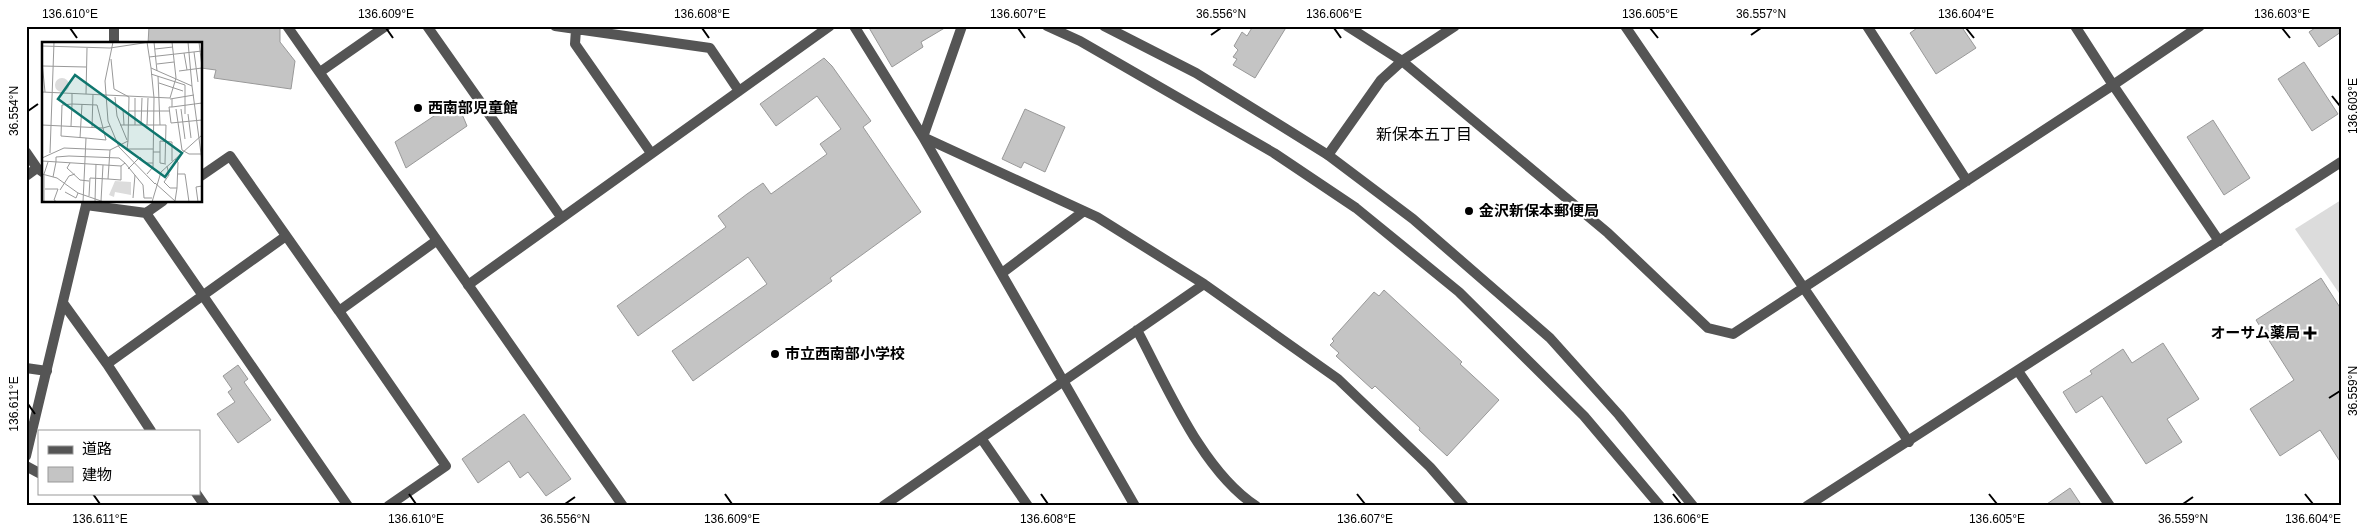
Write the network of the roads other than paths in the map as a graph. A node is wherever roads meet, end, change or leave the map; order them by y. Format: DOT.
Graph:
graph roads {
  1 [pos="114,26"];
  2 [pos="287,26"];
  3 [pos="386,26"];
  4 [pos="427,26"];
  5 [pos="555,26"];
  6 [pos="830,26"];
  7 [pos="854,26"];
  8 [pos="962,26"];
  9 [pos="1047,26"];
  10 [pos="1104,26"];
  11 [pos="1347,26"];
  12 [pos="1455,26"];
  13 [pos="1625,26"];
  14 [pos="1867,26"];
  15 [pos="2075,26"];
  16 [pos="2200,26"];
  17 [pos="576,28"];
  18 [pos="114,42"];
  19 [pos="1402,61"];
  20 [pos="320,72"];
  21 [pos="2113,85"];
  22 [pos="739,91"];
  23 [pos="924,137"];
  24 [pos="26,152"];
  25 [pos="651,153"];
  26 [pos="1328,155"];
  27 [pos="2341,162"];
  28 [pos="40,170"];
  29 [pos="202,175"];
  30 [pos="26,176"];
  31 [pos="1967,181"];
  32 [pos="162,202"];
  33 [pos="86,203"];
  34 [pos="1084,211"];
  35 [pos="146,213"];
  36 [pos="561,218"];
  37 [pos="286,236"];
  38 [pos="436,241"];
  39 [pos="2219,241"];
  40 [pos="1002,273"];
  41 [pos="1204,284"];
  42 [pos="468,286"];
  43 [pos="1804,288"];
  44 [pos="202,297"];
  45 [pos="63,303"];
  46 [pos="339,311"];
  47 [pos="1138,330"];
  48 [pos="107,364"];
  49 [pos="26,368"];
  50 [pos="47,371"];
  51 [pos="2018,371"];
  52 [pos="1064,380"];
  53 [pos="150,430"];
  54 [pos="980,438"];
  55 [pos="1909,442"];
  56 [pos="26,456"];
  57 [pos="26,466"];
  58 [pos="38,472"];
  59 [pos="197,494"];
  60 [pos="888,505"];
  61 [pos="206,506"];
  62 [pos="348,506"];
  63 [pos="388,506"];
  64 [pos="623,506"];
  65 [pos="1028,506"];
  66 [pos="1135,506"];
  67 [pos="1256,506"];
  68 [pos="1464,506"];
  69 [pos="1660,506"];
  70 [pos="1693,506"];
  71 [pos="1807,506"];
  72 [pos="2110,506"];
  1 -- 18 [label="street"];
  2 -- 20 [label="street"];
  3 -- 20 [label="street"];
  4 -- 36 [label="street"];
  5 -- 17 [label="street"];
  6 -- 22 [label="street"];
  7 -- 23 [label="street"];
  8 -- 23 [label="street"];
  9 -- 69 [label="street"];
  10 -- 26 [label="street"];
  11 -- 19 [label="street"];
  12 -- 19 [label="street"];
  13 -- 43 [label="street"];
  14 -- 31 [label="street"];
  15 -- 21 [label="street"];
  16 -- 21 [label="street"];
  17 -- 22 [label="street"];
  17 -- 25 [label="street"];
  19 -- 26 [label="street"];
  19 -- 43 [label="street"];
  20 -- 38 [label="street"];
  21 -- 31 [label="street"];
  21 -- 39 [label="street"];
  22 -- 25 [label="street"];
  23 -- 34 [label="street"];
  23 -- 40 [label="street"];
  24 -- 28 [label="street"];
  25 -- 36 [label="street"];
  26 -- 70 [label="street"];
  27 -- 39 [label="street"];
  28 -- 30 [label="street"];
  29 -- 37 [label="street"];
  31 -- 43 [label="street"];
  32 -- 35 [label="street"];
  33 -- 35 [label="street"];
  33 -- 45 [label="street"];
  34 -- 40 [label="street"];
  34 -- 41 [label="street"];
  35 -- 44 [label="street"];
  36 -- 42 [label="street"];
  37 -- 44 [label="street"];
  37 -- 46 [label="street"];
  38 -- 42 [label="street"];
  38 -- 46 [label="street"];
  39 -- 51 [label="street"];
  40 -- 52 [label="street"];
  41 -- 47 [label="street"];
  41 -- 68 [label="street"];
  42 -- 64 [label="street"];
  43 -- 55 [label="street"];
  44 -- 48 [label="street"];
  44 -- 62 [label="street"];
  45 -- 48 [label="street"];
  45 -- 50 [label="street"];
  46 -- 63 [label="street"];
  47 -- 52 [label="street"];
  47 -- 67 [label="street"];
  48 -- 53 [label="street"];
  49 -- 50 [label="street"];
  50 -- 56 [label="street"];
  51 -- 55 [label="street"];
  51 -- 72 [label="street"];
  52 -- 54 [label="street"];
  52 -- 66 [label="street"];
  54 -- 60 [label="street"];
  54 -- 65 [label="street"];
  55 -- 71 [label="street"];
  57 -- 58 [label="street"];
  59 -- 61 [label="street"];
}
